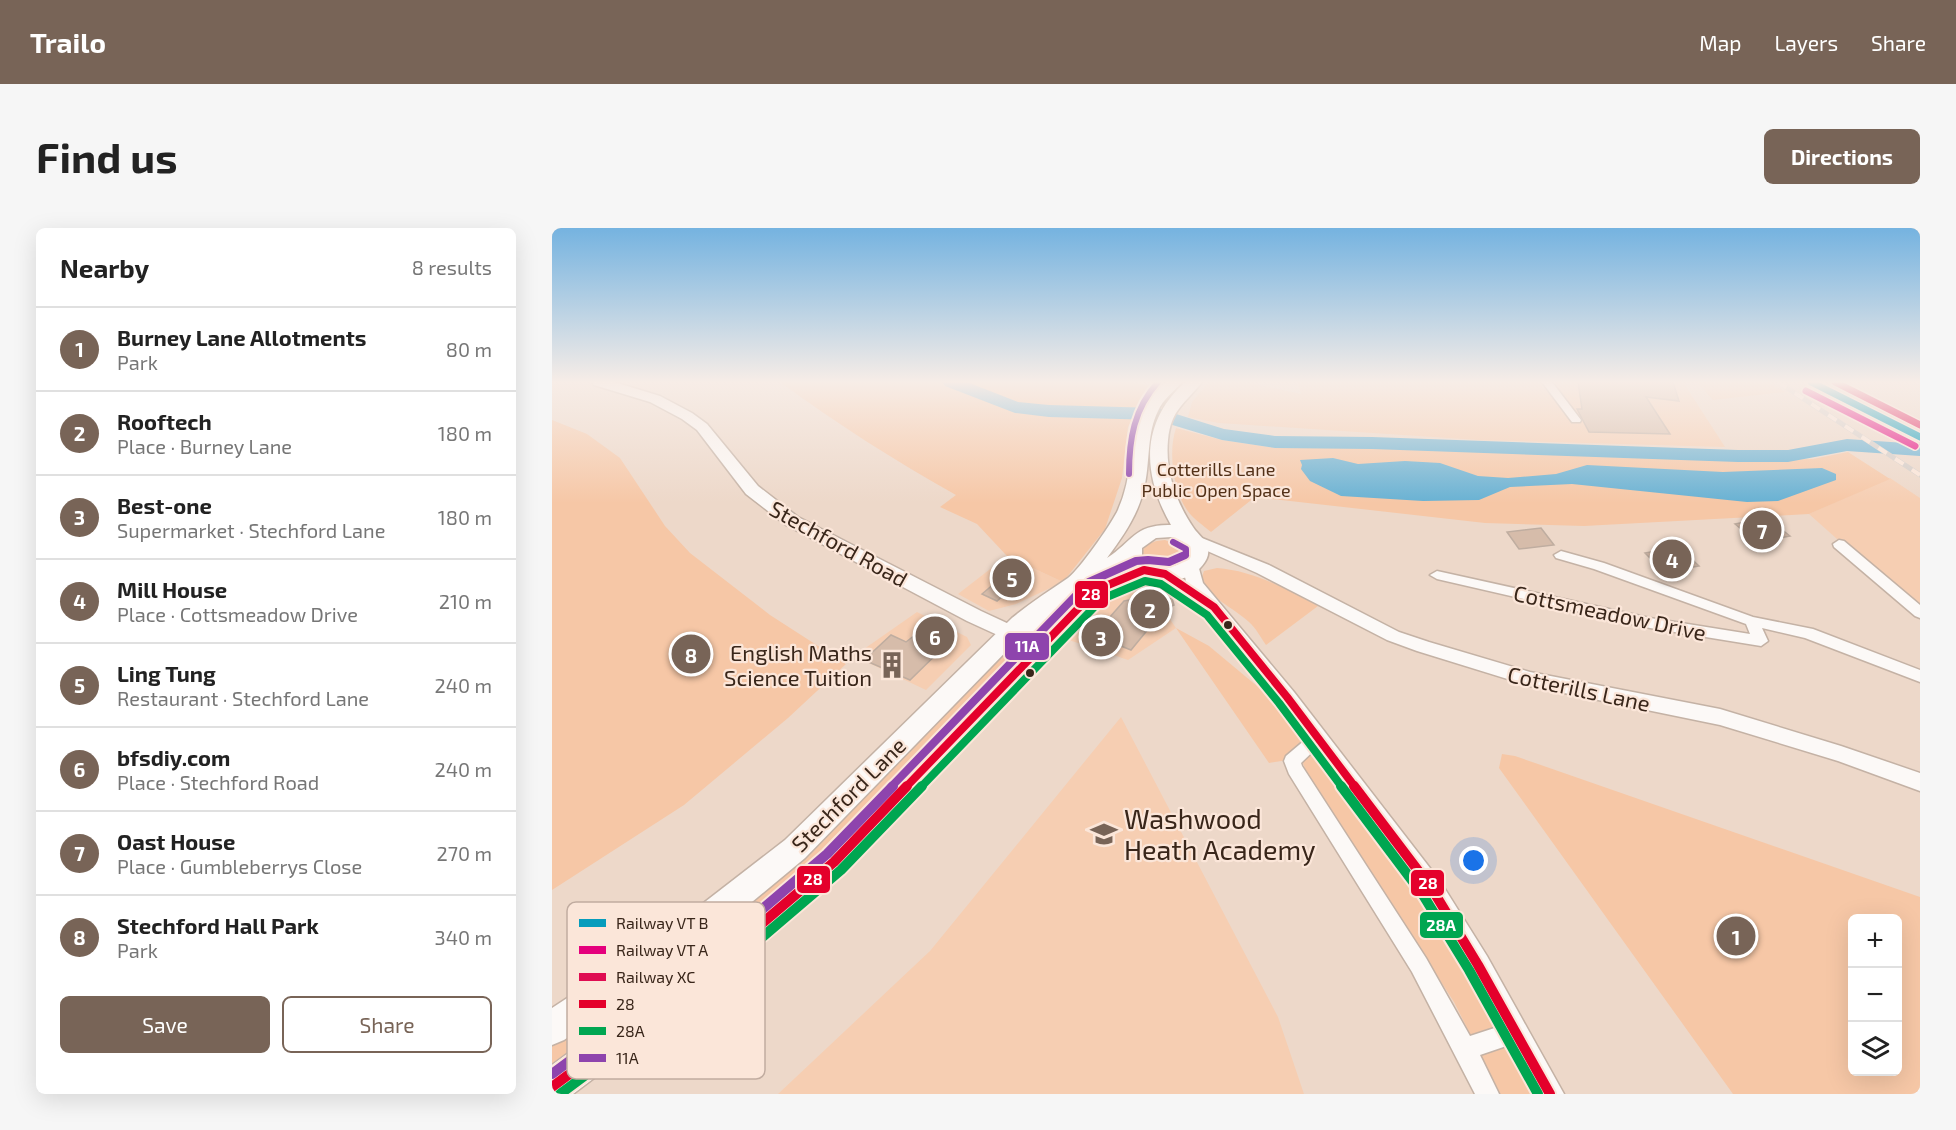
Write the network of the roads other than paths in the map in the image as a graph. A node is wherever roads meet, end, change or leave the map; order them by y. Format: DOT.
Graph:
graph roads {
  1 [pos="696,422"];
  2 [pos="1143,422"];
  3 [pos="1164,422"];
  4 [pos="1139,474"];
  5 [pos="1138,542"];
  6 [pos="1839,544"];
  7 [pos="1192,550"];
  8 [pos="1561,555"];
  9 [pos="1155,572"];
  10 [pos="1437,576"];
  11 [pos="1086,586"];
  12 [pos="1214,607"];
  13 [pos="1920,613"];
  14 [pos="1750,621"];
  15 [pos="1010,632"];
  16 [pos="1920,676"];
  17 [pos="1318,739"];
  18 [pos="1920,783"];
  19 [pos="729,902"];
  20 [pos="765,921"];
  21 [pos="567,1018"];
  22 [pos="552,1028"];
  23 [pos="1516,1032"];
  24 [pos="1464,1049"];
  25 [pos="567,1076"];
  26 [pos="552,1087"];
  27 [pos="1487,1094"];
  28 [pos="1550,1094"];
  1 -- 15 [label="main road, Stechford Road"];
  2 -- 4 [label="main road"];
  3 -- 7 [label="main road"];
  4 -- 5 [label="main road"];
  4 -- 11 [label="main road"];
  5 -- 7 [label="main road"];
  5 -- 9 [label="main road"];
  5 -- 11 [label="main road, Stechford Lane"];
  6 -- 13 [label="street"];
  7 -- 9 [label="main road, Stechford Lane"];
  7 -- 12 [label="street"];
  7 -- 18 [label="street, Cotterills Lane"];
  8 -- 14 [label="street, Cottsmeadow Drive"];
  9 -- 11 [label="main road, Stechford Lane"];
  9 -- 12 [label="street"];
  10 -- 14 [label="street, Cottsmeadow Drive"];
  11 -- 15 [label="main road, Stechford Lane"];
  11 -- 20 [label="main road, Stechford Lane"];
  12 -- 17 [label="street"];
  14 -- 16 [label="street, Cottsmeadow Drive"];
  15 -- 19 [label="main road, Stechford Lane"];
  17 -- 23 [label="street"];
  17 -- 24 [label="street"];
  21 -- 22 [label="main road, Stechford Lane"];
  23 -- 24 [label="street"];
  23 -- 28 [label="street"];
  24 -- 27 [label="street"];
  25 -- 26 [label="main road, Stechford Lane"];
}
